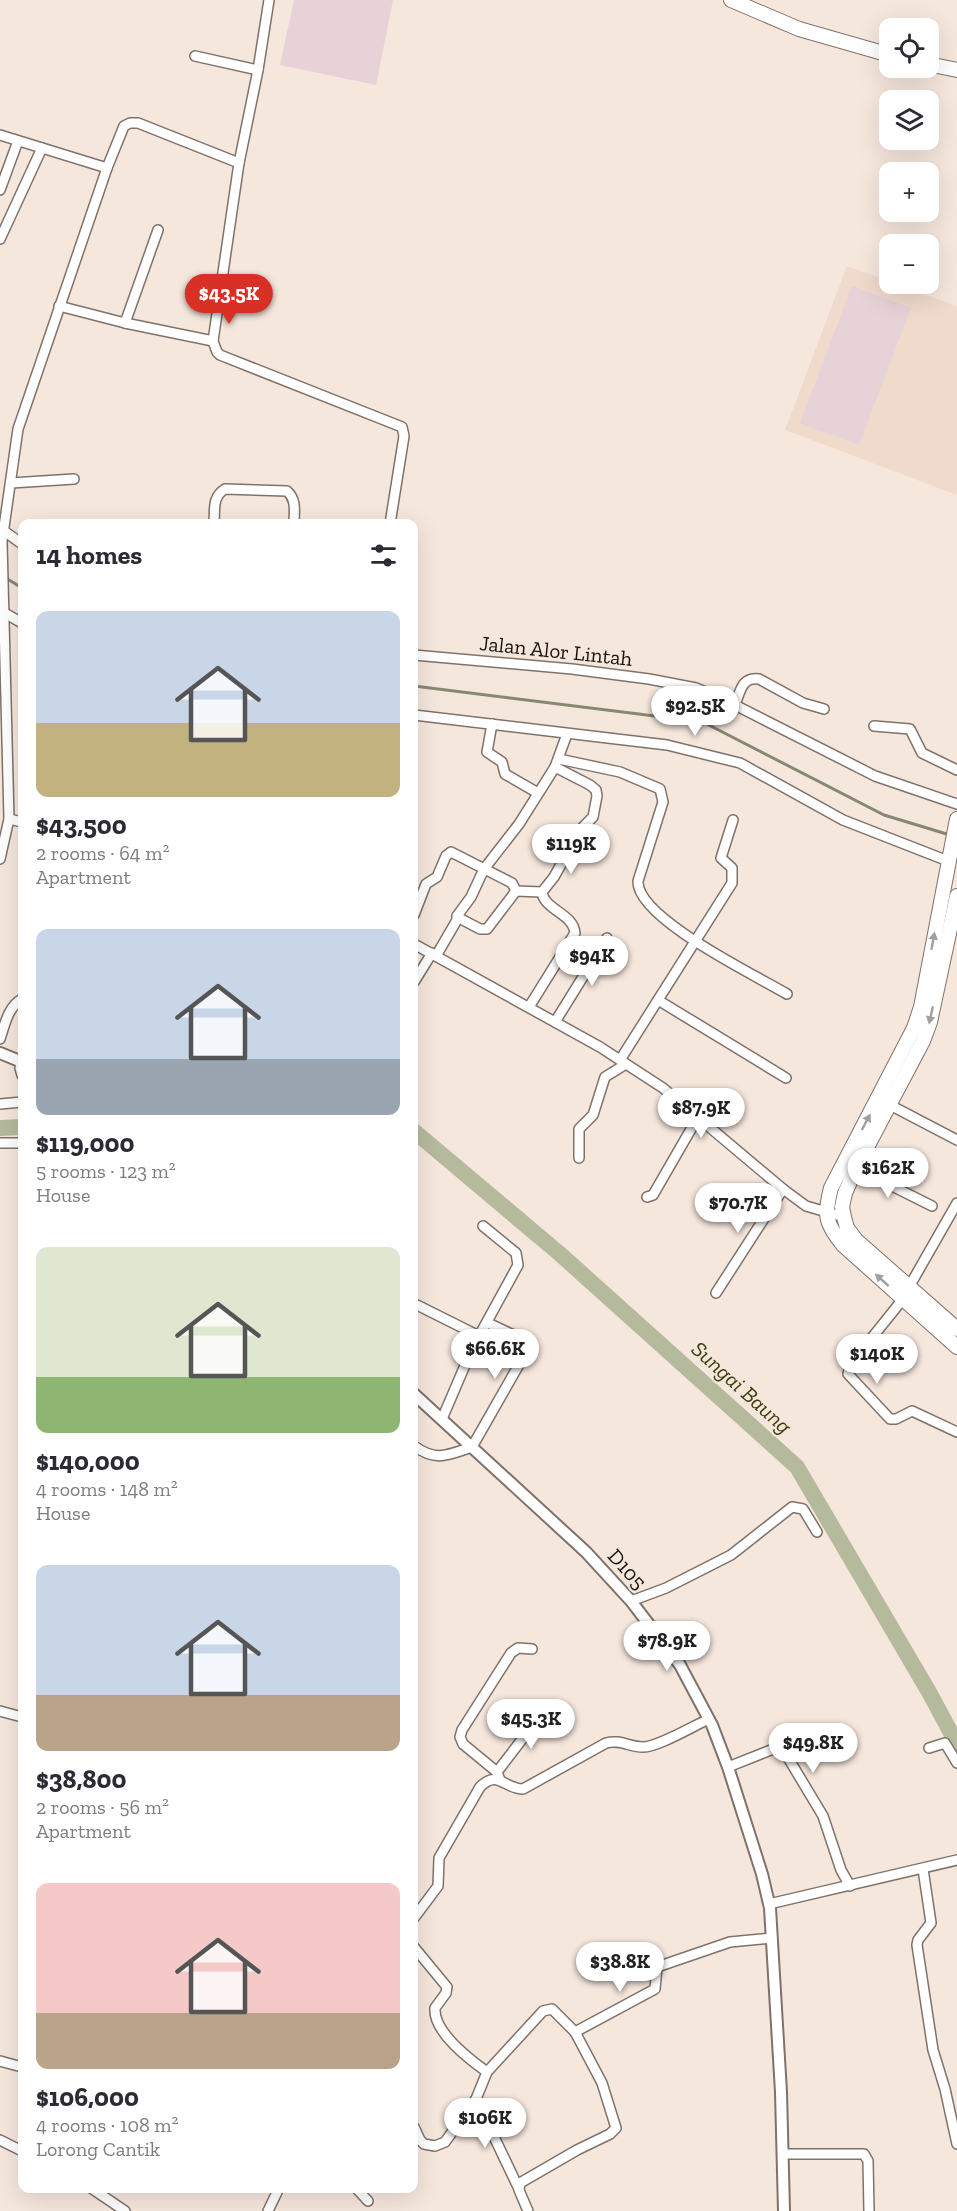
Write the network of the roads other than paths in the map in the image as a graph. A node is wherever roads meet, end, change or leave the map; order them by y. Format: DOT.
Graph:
graph roads {
  1 [pos="269,0"];
  2 [pos="731,0"];
  3 [pos="879,52"];
  4 [pos="195,56"];
  5 [pos="939,66"];
  6 [pos="258,70"];
  7 [pos="957,70"];
  8 [pos="0,135"];
  9 [pos="18,141"];
  10 [pos="42,148"];
  11 [pos="239,163"];
  12 [pos="107,168"];
  13 [pos="0,190"];
  14 [pos="17,201"];
  15 [pos="158,230"];
  16 [pos="0,239"];
  17 [pos="59,306"];
  18 [pos="125,324"];
  19 [pos="213,341"];
  20 [pos="74,479"];
  21 [pos="11,483"];
  22 [pos="214,519"];
  23 [pos="294,519"];
  24 [pos="391,519"];
  25 [pos="2,529"];
  26 [pos="18,541"];
  27 [pos="2,611"];
  28 [pos="18,621"];
  29 [pos="418,655"];
  30 [pos="735,705"];
  31 [pos="824,709"];
  32 [pos="418,715"];
  33 [pos="492,724"];
  34 [pos="874,726"];
  35 [pos="567,734"];
  36 [pos="557,763"];
  37 [pos="957,770"];
  38 [pos="4,783"];
  39 [pos="538,794"];
  40 [pos="957,804"];
  41 [pos="9,819"];
  42 [pos="957,819"];
  43 [pos="733,820"];
  44 [pos="18,821"];
  45 [pos="0,859"];
  46 [pos="948,861"];
  47 [pos="484,869"];
  48 [pos="516,891"];
  49 [pos="542,892"];
  50 [pos="957,896"];
  51 [pos="418,905"];
  52 [pos="457,921"];
  53 [pos="607,938"];
  54 [pos="695,941"];
  55 [pos="418,946"];
  56 [pos="434,955"];
  57 [pos="418,977"];
  58 [pos="788,994"];
  59 [pos="658,1000"];
  60 [pos="18,1002"];
  61 [pos="529,1007"];
  62 [pos="555,1022"];
  63 [pos="0,1039"];
  64 [pos="0,1053"];
  65 [pos="18,1060"];
  66 [pos="623,1062"];
  67 [pos="786,1078"];
  68 [pos="18,1102"];
  69 [pos="0,1104"];
  70 [pos="890,1105"];
  71 [pos="698,1117"];
  72 [pos="957,1140"];
  73 [pos="0,1143"];
  74 [pos="18,1143"];
  75 [pos="579,1158"];
  76 [pos="856,1168"];
  77 [pos="783,1189"];
  78 [pos="647,1197"];
  79 [pos="957,1203"];
  80 [pos="932,1206"];
  81 [pos="827,1213"];
  82 [pos="844,1217"];
  83 [pos="483,1226"];
  84 [pos="716,1293"];
  85 [pos="906,1293"];
  86 [pos="418,1306"];
  87 [pos="488,1323"];
  88 [pos="957,1329"];
  89 [pos="479,1336"];
  90 [pos="957,1347"];
  91 [pos="418,1398"];
  92 [pos="442,1419"];
  93 [pos="957,1432"];
  94 [pos="472,1447"];
  95 [pos="418,1449"];
  96 [pos="817,1532"];
  97 [pos="630,1601"];
  98 [pos="532,1649"];
  99 [pos="0,1711"];
  100 [pos="543,1712"];
  101 [pos="18,1716"];
  102 [pos="709,1719"];
  103 [pos="928,1748"];
  104 [pos="957,1763"];
  105 [pos="728,1767"];
  106 [pos="499,1776"];
  107 [pos="957,1860"];
  108 [pos="923,1869"];
  109 [pos="850,1886"];
  110 [pos="769,1904"];
  111 [pos="418,1913"];
  112 [pos="772,1938"];
  113 [pos="418,1952"];
  114 [pos="575,2032"];
  115 [pos="0,2061"];
  116 [pos="18,2066"];
  117 [pos="487,2072"];
  118 [pos="476,2099"];
  119 [pos="418,2136"];
  120 [pos="0,2140"];
  121 [pos="957,2144"];
  122 [pos="18,2149"];
  123 [pos="783,2154"];
  124 [pos="518,2187"];
  125 [pos="98,2193"];
  126 [pos="277,2193"];
  127 [pos="361,2193"];
  128 [pos="368,2201"];
  129 [pos="125,2211"];
  130 [pos="268,2211"];
  131 [pos="528,2211"];
  132 [pos="784,2211"];
  133 [pos="869,2211"];
  1 -- 6 [label="street"];
  2 -- 3 [label="main road"];
  4 -- 6 [label="street"];
  5 -- 7 [label="main road"];
  6 -- 11 [label="street"];
  8 -- 9 [label="street"];
  9 -- 10 [label="street"];
  9 -- 13 [label="street"];
  10 -- 12 [label="street"];
  10 -- 14 [label="street"];
  11 -- 12 [label="street"];
  11 -- 19 [label="street"];
  12 -- 17 [label="street"];
  13 -- 14 [label="street"];
  14 -- 16 [label="street"];
  15 -- 18 [label="street"];
  17 -- 18 [label="street"];
  17 -- 21 [label="street"];
  18 -- 19 [label="street"];
  19 -- 24 [label="street"];
  20 -- 21 [label="street"];
  21 -- 25 [label="street"];
  22 -- 23 [label="street"];
  25 -- 26 [label="street"];
  25 -- 27 [label="street"];
  27 -- 28 [label="street"];
  27 -- 38 [label="street"];
  29 -- 30 [label="street, Jalan Alor Lintah"];
  30 -- 31 [label="street"];
  30 -- 40 [label="street, Jalan Alor Lintah"];
  32 -- 33 [label="street"];
  33 -- 35 [label="street"];
  33 -- 39 [label="street"];
  34 -- 37 [label="street"];
  35 -- 36 [label="street"];
  35 -- 46 [label="street"];
  36 -- 39 [label="street"];
  36 -- 49 [label="street"];
  36 -- 54 [label="street"];
  38 -- 41 [label="street"];
  39 -- 47 [label="street"];
  41 -- 44 [label="street"];
  41 -- 45 [label="street"];
  42 -- 46 [label="main road"];
  43 -- 54 [label="street"];
  81 -- 46 [label="main road, one-way"];
  47 -- 48 [label="street"];
  47 -- 51 [label="street"];
  47 -- 52 [label="street"];
  48 -- 49 [label="street"];
  48 -- 52 [label="street"];
  49 -- 61 [label="street"];
  50 -- 70 [label="main road, one-way"];
  52 -- 56 [label="street"];
  53 -- 62 [label="street"];
  54 -- 58 [label="street"];
  54 -- 59 [label="street"];
  55 -- 56 [label="street"];
  56 -- 57 [label="street"];
  56 -- 61 [label="street"];
  59 -- 66 [label="street"];
  59 -- 67 [label="street"];
  60 -- 63 [label="street"];
  61 -- 62 [label="street"];
  62 -- 66 [label="street"];
  64 -- 65 [label="street"];
  66 -- 71 [label="street"];
  66 -- 75 [label="street"];
  68 -- 69 [label="street"];
  70 -- 72 [label="street"];
  70 -- 76 [label="main road"];
  71 -- 77 [label="street"];
  71 -- 78 [label="street"];
  73 -- 74 [label="street"];
  76 -- 80 [label="street"];
  76 -- 82 [label="main road"];
  77 -- 81 [label="street"];
  77 -- 84 [label="street"];
  79 -- 85 [label="street"];
  81 -- 82 [label="street"];
  85 -- 81 [label="main road, one-way"];
  82 -- 85 [label="main road"];
  83 -- 87 [label="street"];
  85 -- 88 [label="main road"];
  85 -- 90 [label="main road"];
  85 -- 93 [label="street"];
  86 -- 89 [label="street"];
  87 -- 89 [label="street"];
  87 -- 94 [label="street"];
  89 -- 92 [label="street"];
  91 -- 92 [label="street, D105"];
  92 -- 94 [label="street, D105"];
  94 -- 95 [label="street"];
  94 -- 97 [label="street, D105"];
  96 -- 97 [label="street"];
  97 -- 102 [label="street, D105"];
  98 -- 106 [label="street"];
  99 -- 101 [label="street"];
  100 -- 106 [label="street"];
  102 -- 105 [label="street, D105"];
  102 -- 106 [label="street"];
  103 -- 104 [label="street"];
  105 -- 109 [label="street"];
  105 -- 110 [label="street, D105"];
  106 -- 111 [label="street"];
  107 -- 108 [label="street"];
  108 -- 109 [label="street"];
  108 -- 121 [label="street"];
  109 -- 110 [label="street"];
  110 -- 112 [label="street, D105"];
  112 -- 114 [label="street"];
  112 -- 123 [label="street, D105"];
  113 -- 117 [label="street"];
  114 -- 117 [label="street"];
  114 -- 124 [label="street"];
  115 -- 116 [label="street"];
  117 -- 118 [label="street"];
  118 -- 119 [label="street"];
  118 -- 124 [label="street"];
  120 -- 122 [label="street"];
  123 -- 132 [label="street, D105"];
  123 -- 133 [label="street"];
  124 -- 131 [label="street"];
  125 -- 129 [label="street"];
  126 -- 130 [label="street"];
  127 -- 128 [label="street"];
}
